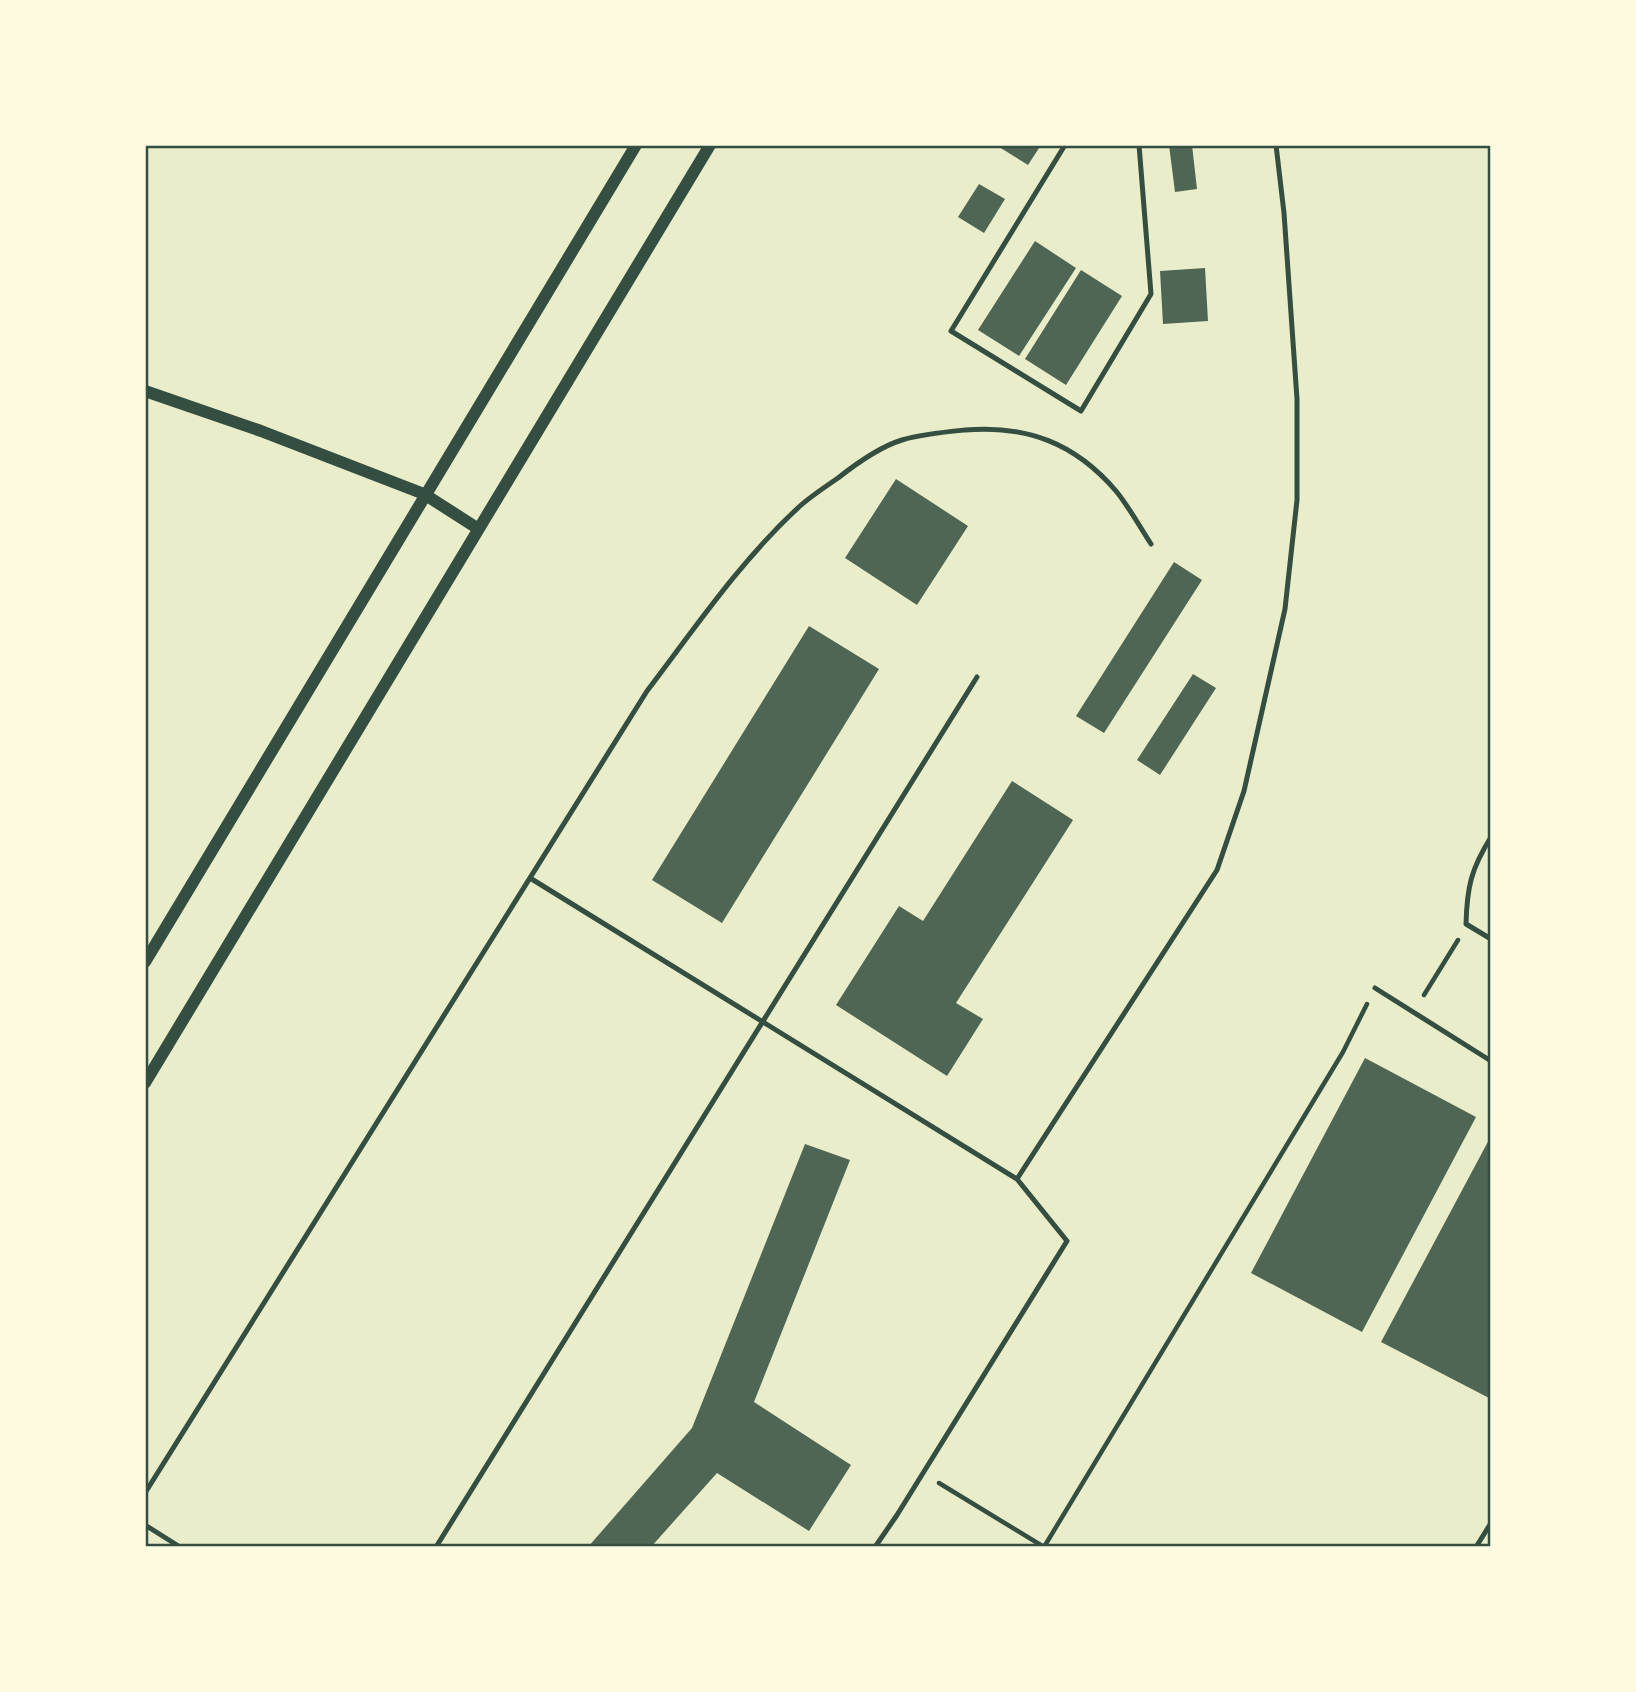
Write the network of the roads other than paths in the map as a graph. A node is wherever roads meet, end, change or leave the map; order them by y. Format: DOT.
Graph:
graph roads {
  1 [pos="636,145"];
  2 [pos="710,145"];
  3 [pos="1065,145"];
  4 [pos="1139,145"];
  5 [pos="1276,145"];
  6 [pos="145,391"];
  7 [pos="424,494"];
  8 [pos="477,528"];
  9 [pos="1151,544"];
  10 [pos="977,677"];
  11 [pos="1491,837"];
  12 [pos="530,878"];
  13 [pos="1491,939"];
  14 [pos="145,962"];
  15 [pos="1375,988"];
  16 [pos="763,1023"];
  17 [pos="1491,1061"];
  18 [pos="145,1083"];
  19 [pos="1017,1179"];
  20 [pos="145,1493"];
  21 [pos="1491,1523"];
  22 [pos="145,1525"];
  23 [pos="180,1547"];
  24 [pos="436,1547"];
  25 [pos="875,1547"];
  26 [pos="1476,1547"];
  1 -- 7 [label="street"];
  2 -- 8 [label="street"];
  3 -- 4 [label="lane"];
  5 -- 19 [label="lane"];
  6 -- 7 [label="street"];
  7 -- 8 [label="street"];
  7 -- 14 [label="street"];
  8 -- 18 [label="street"];
  9 -- 12 [label="lane"];
  10 -- 16 [label="lane"];
  11 -- 13 [label="lane"];
  12 -- 16 [label="lane"];
  12 -- 20 [label="lane"];
  15 -- 17 [label="lane"];
  16 -- 19 [label="lane"];
  16 -- 24 [label="lane"];
  19 -- 25 [label="lane"];
  21 -- 26 [label="lane"];
  22 -- 23 [label="lane"];
}
